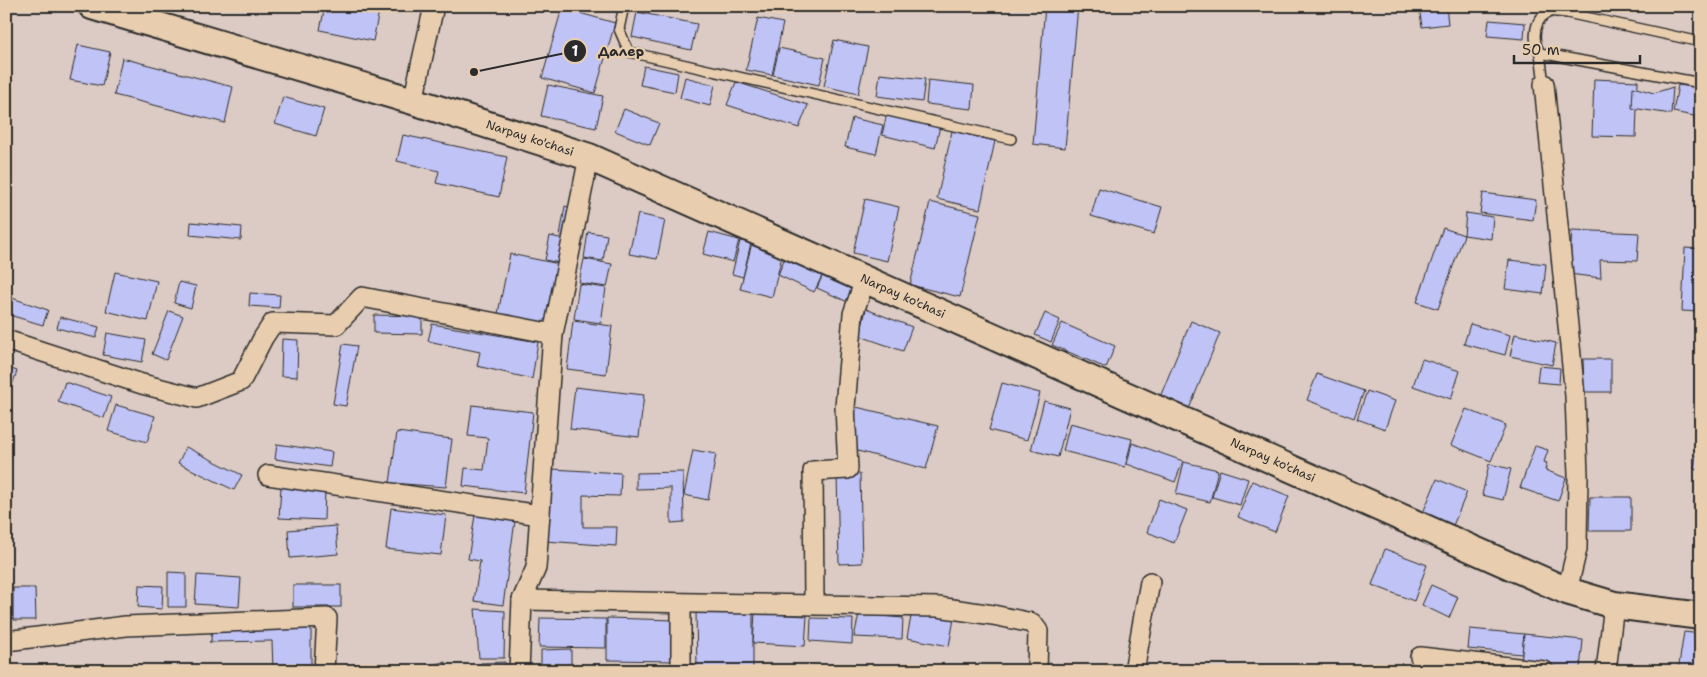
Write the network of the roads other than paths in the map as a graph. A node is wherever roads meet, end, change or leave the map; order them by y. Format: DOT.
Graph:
graph roads {
  1 [pos="92,6"];
  2 [pos="434,6"];
  3 [pos="624,6"];
  4 [pos="1701,42"];
  5 [pos="1540,52"];
  6 [pos="1701,83"];
  7 [pos="1544,84"];
  8 [pos="413,101"];
  9 [pos="1011,138"];
  10 [pos="588,157"];
  11 [pos="865,280"];
  12 [pos="552,334"];
  13 [pos="6,340"];
  14 [pos="268,475"];
  15 [pos="540,515"];
  16 [pos="1150,582"];
  17 [pos="1568,591"];
  18 [pos="522,600"];
  19 [pos="681,602"];
  20 [pos="814,604"];
  21 [pos="1614,605"];
  22 [pos="1701,616"];
  23 [pos="6,641"];
  24 [pos="1420,657"];
  25 [pos="324,671"];
  26 [pos="519,671"];
  27 [pos="682,671"];
  28 [pos="1037,671"];
  29 [pos="1134,671"];
  30 [pos="1544,671"];
  31 [pos="1606,671"];
  1 -- 8 [label="main road, Narpay ko'chasi"];
  2 -- 8 [label="street"];
  3 -- 9 [label="lane"];
  4 -- 5 [label="lane"];
  5 -- 6 [label="lane"];
  5 -- 7 [label="lane"];
  7 -- 17 [label="street"];
  8 -- 10 [label="main road, Narpay ko'chasi"];
  10 -- 11 [label="main road, Narpay ko'chasi"];
  10 -- 12 [label="street"];
  11 -- 17 [label="main road, Narpay ko'chasi"];
  11 -- 20 [label="street"];
  12 -- 13 [label="street"];
  12 -- 15 [label="street"];
  14 -- 15 [label="street"];
  15 -- 18 [label="street"];
  16 -- 29 [label="street"];
  17 -- 21 [label="main road, Narpay ko'chasi"];
  18 -- 19 [label="street"];
  18 -- 26 [label="street"];
  19 -- 20 [label="street"];
  19 -- 27 [label="street"];
  20 -- 28 [label="street"];
  21 -- 22 [label="main road, Narpay ko'chasi"];
  21 -- 31 [label="street"];
  23 -- 25 [label="street"];
  24 -- 30 [label="street"];
}
